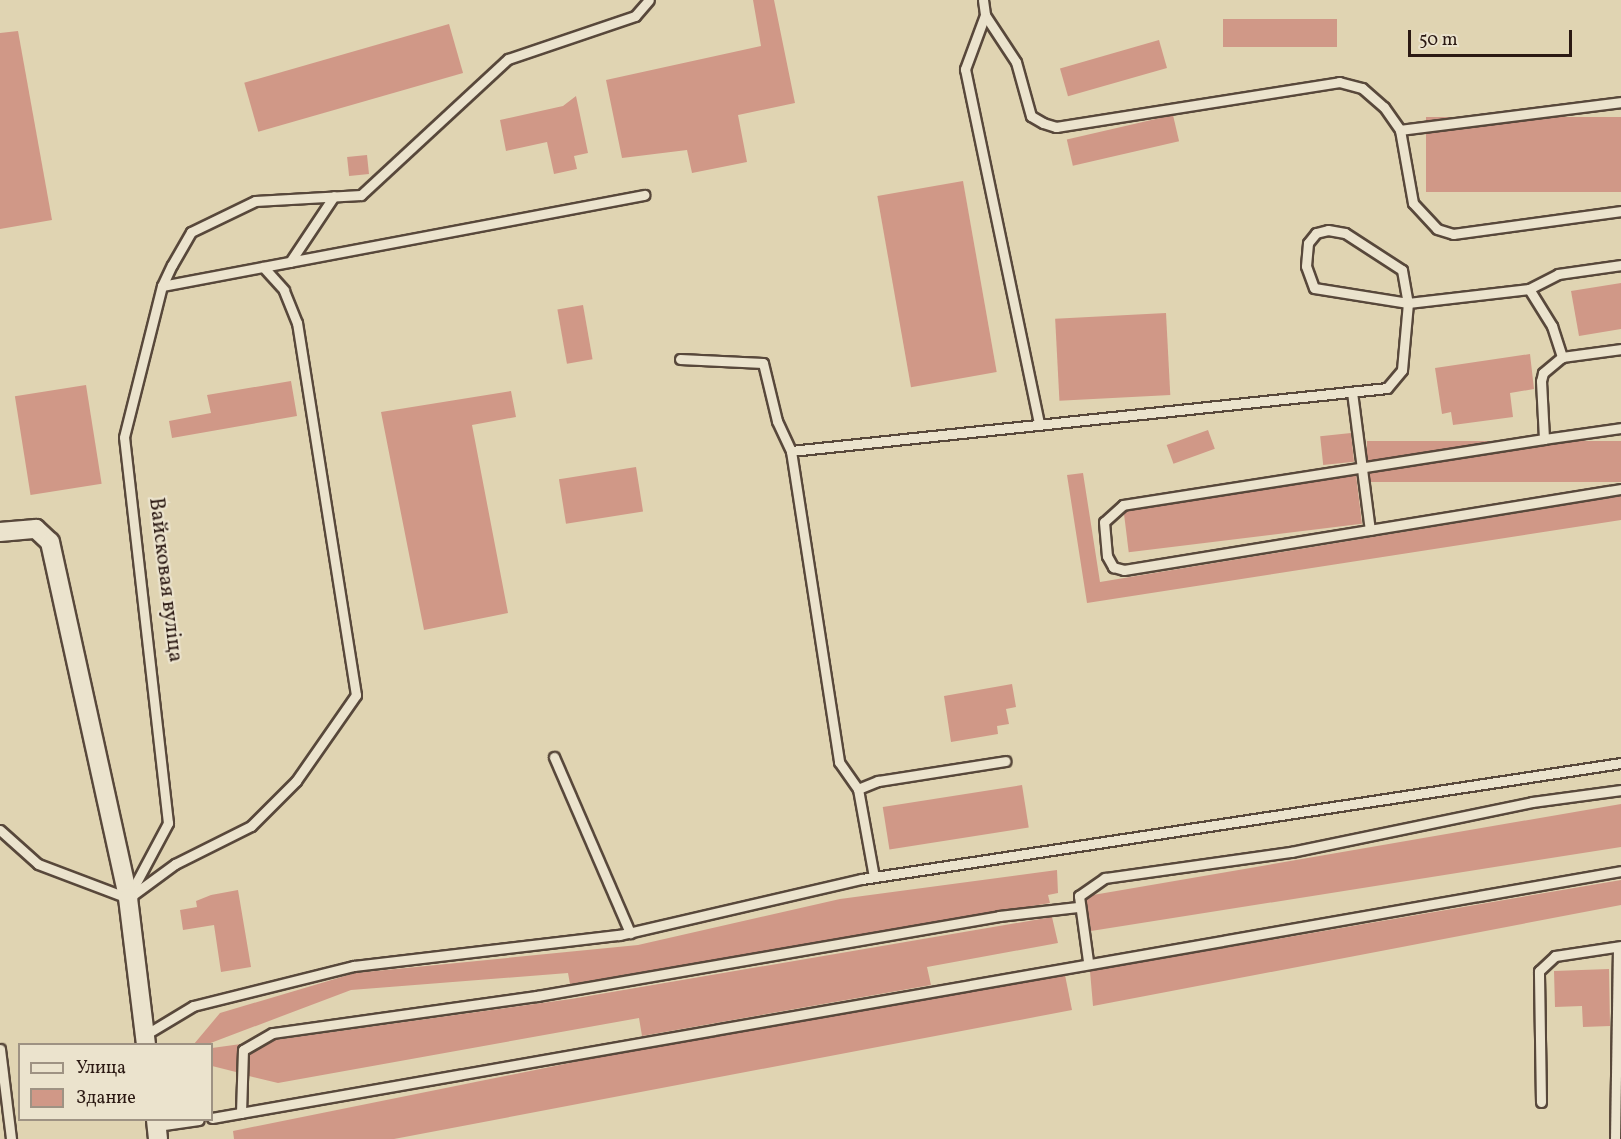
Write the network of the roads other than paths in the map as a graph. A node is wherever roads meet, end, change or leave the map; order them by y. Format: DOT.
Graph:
graph roads {
  1 [pos="649,0"];
  2 [pos="982,0"];
  3 [pos="985,15"];
  4 [pos="1621,102"];
  5 [pos="1400,130"];
  6 [pos="645,195"];
  7 [pos="334,196"];
  8 [pos="1621,211"];
  9 [pos="290,262"];
  10 [pos="1621,266"];
  11 [pos="263,267"];
  12 [pos="162,286"];
  13 [pos="1529,289"];
  14 [pos="1408,303"];
  15 [pos="1621,349"];
  16 [pos="1562,357"];
  17 [pos="681,359"];
  18 [pos="1352,392"];
  19 [pos="1039,424"];
  20 [pos="1621,428"];
  21 [pos="1544,440"];
  22 [pos="791,451"];
  23 [pos="1361,470"];
  24 [pos="1621,489"];
  25 [pos="1370,530"];
  26 [pos="0,532"];
  27 [pos="554,757"];
  28 [pos="1005,761"];
  29 [pos="1621,763"];
  30 [pos="858,789"];
  31 [pos="1621,790"];
  32 [pos="0,830"];
  33 [pos="1621,871"];
  34 [pos="874,877"];
  35 [pos="128,898"];
  36 [pos="1077,908"];
  37 [pos="630,933"];
  38 [pos="1619,947"];
  39 [pos="1088,961"];
  40 [pos="146,1040"];
  41 [pos="0,1049"];
  42 [pos="1541,1102"];
  43 [pos="242,1113"];
  44 [pos="213,1118"];
  45 [pos="190,1121"];
  46 [pos="157,1128"];
  47 [pos="11,1139"];
  48 [pos="1615,1139"];
  1 -- 7 [label="lane, Вайсковая вуліца"];
  2 -- 3 [label="lane"];
  3 -- 5 [label="lane"];
  3 -- 19 [label="lane"];
  4 -- 5 [label="lane"];
  5 -- 8 [label="lane"];
  6 -- 9 [label="lane"];
  7 -- 9 [label="lane"];
  7 -- 12 [label="lane, Вайсковая вуліца"];
  9 -- 11 [label="lane"];
  10 -- 13 [label="lane"];
  11 -- 12 [label="lane"];
  11 -- 35 [label="lane"];
  12 -- 35 [label="lane, Вайсковая вуліца"];
  13 -- 14 [label="lane"];
  13 -- 16 [label="lane"];
  14 -- 14 [label="lane"];
  14 -- 18 [label="lane"];
  15 -- 16 [label="lane"];
  16 -- 21 [label="lane"];
  17 -- 22 [label="lane"];
  18 -- 19 [label="lane"];
  18 -- 23 [label="lane"];
  19 -- 22 [label="lane"];
  20 -- 21 [label="lane"];
  21 -- 23 [label="lane"];
  22 -- 30 [label="lane"];
  23 -- 25 [label="lane"];
  23 -- 25 [label="lane"];
  24 -- 25 [label="lane"];
  26 -- 35 [label="street"];
  27 -- 37 [label="lane"];
  28 -- 30 [label="lane"];
  29 -- 34 [label="lane"];
  30 -- 34 [label="lane"];
  31 -- 36 [label="lane"];
  32 -- 35 [label="lane"];
  33 -- 39 [label="lane"];
  34 -- 37 [label="lane"];
  35 -- 40 [label="street"];
  36 -- 39 [label="lane"];
  36 -- 43 [label="lane"];
  37 -- 40 [label="lane"];
  38 -- 42 [label="lane"];
  38 -- 48 [label="lane"];
  39 -- 43 [label="lane"];
  41 -- 47 [label="lane"];
  43 -- 44 [label="lane"];
  45 -- 46 [label="lane"];
}
